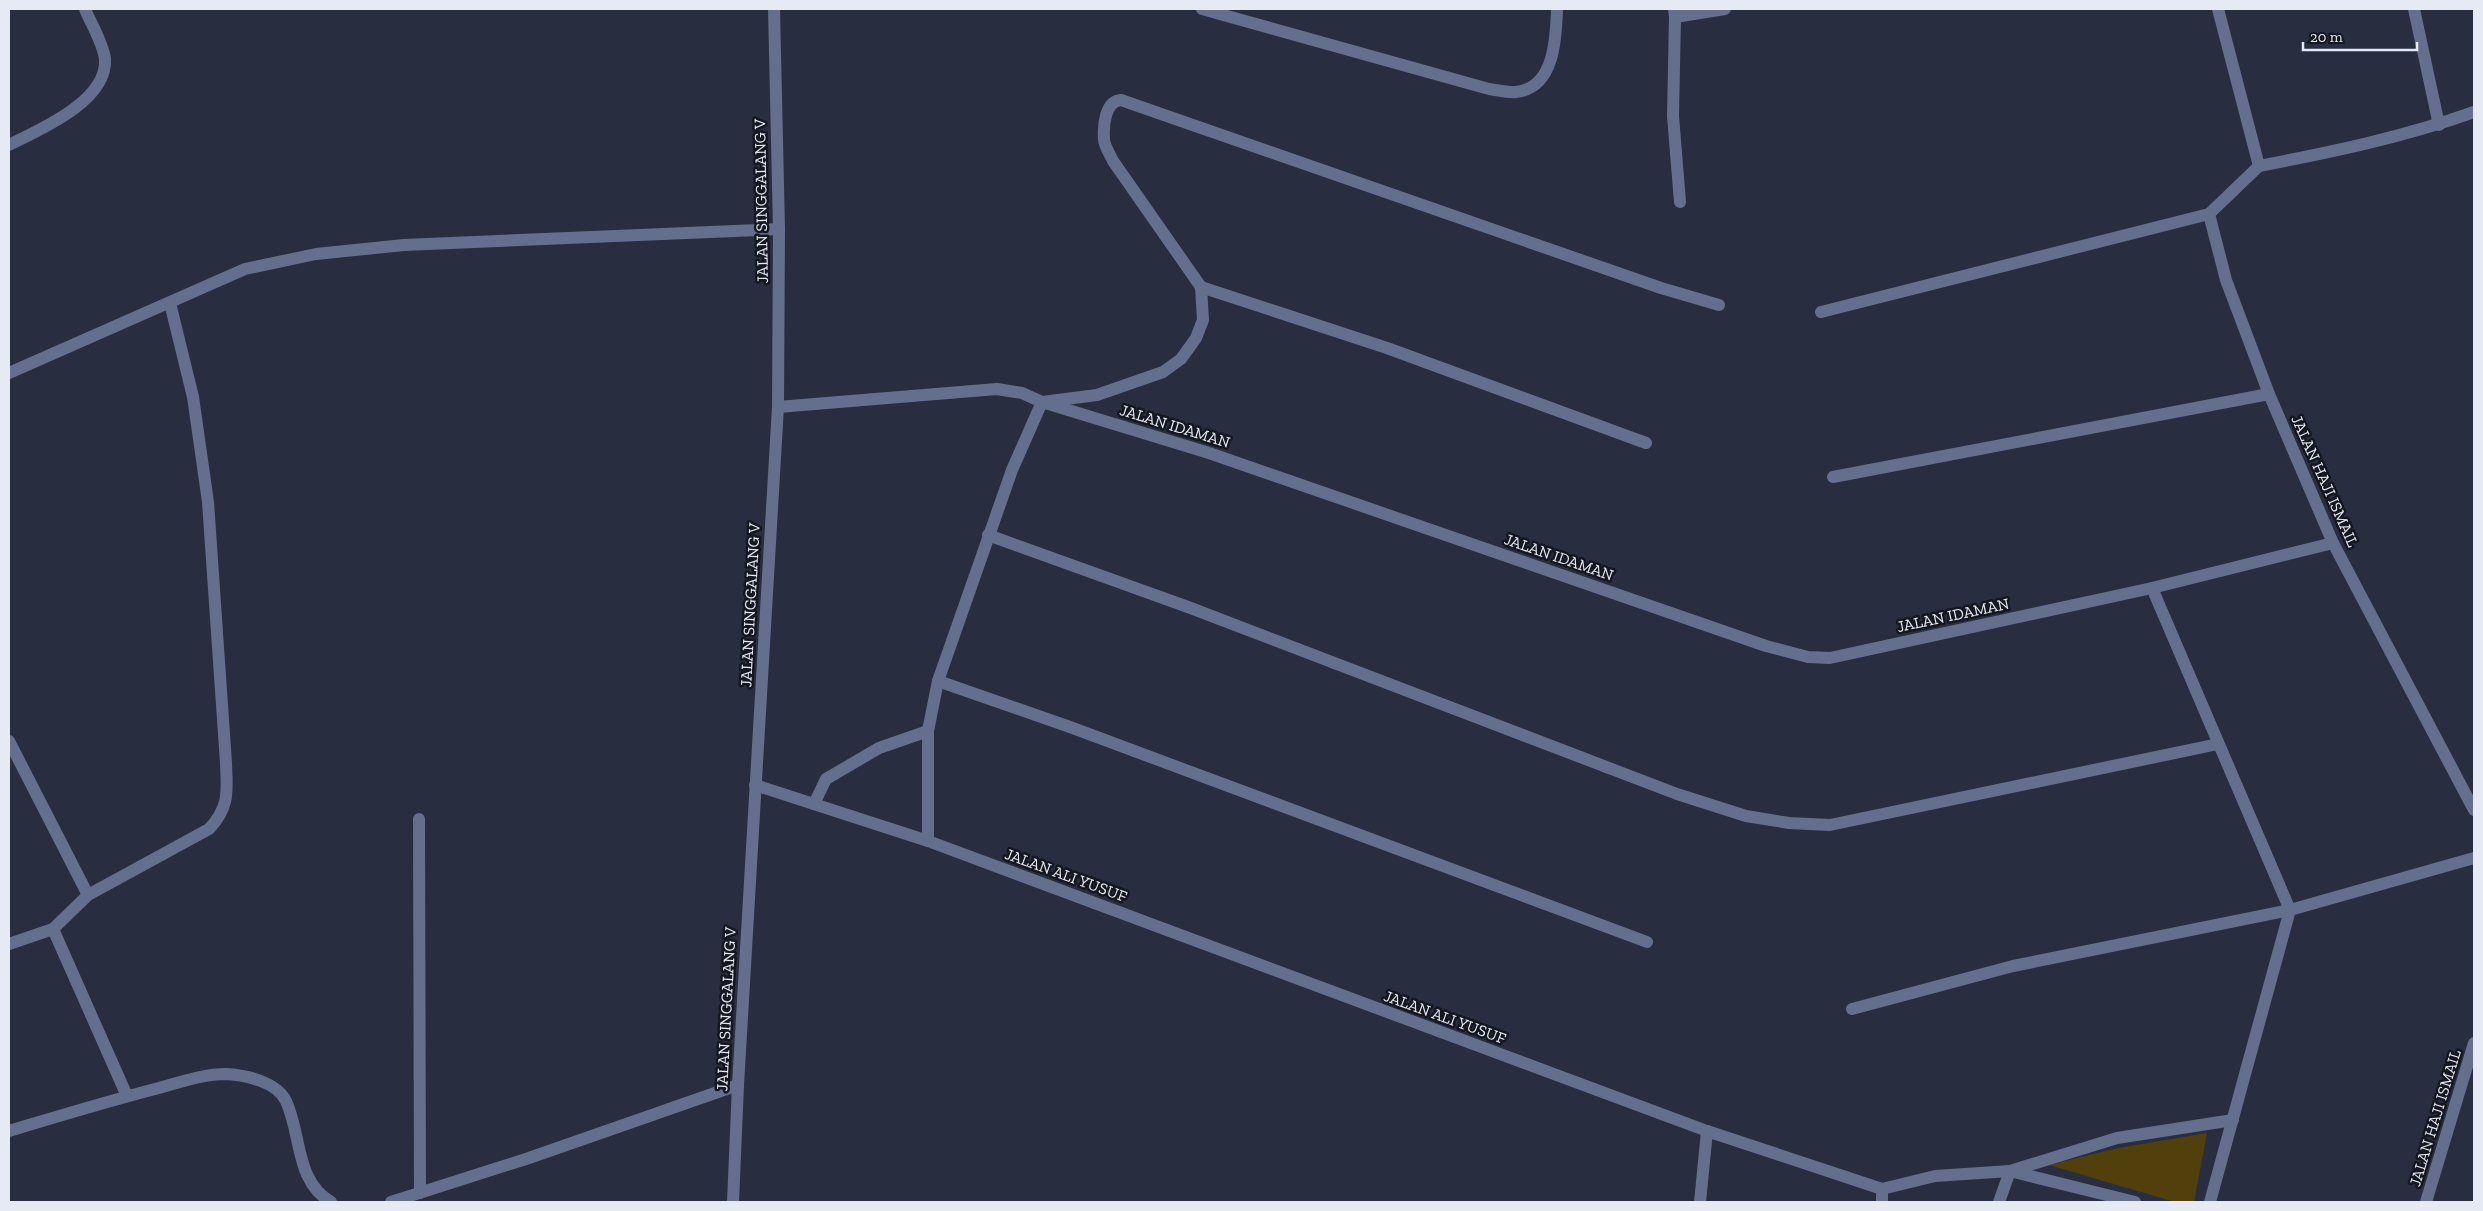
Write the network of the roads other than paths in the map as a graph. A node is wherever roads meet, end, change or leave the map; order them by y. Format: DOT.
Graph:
graph roads {
  1 [pos="85,9"];
  2 [pos="774,9"];
  3 [pos="1202,9"];
  4 [pos="1557,9"];
  5 [pos="1725,9"];
  6 [pos="2218,9"];
  7 [pos="2414,9"];
  8 [pos="1674,13"];
  9 [pos="2474,112"];
  10 [pos="2439,125"];
  11 [pos="9,145"];
  12 [pos="2259,166"];
  13 [pos="1680,202"];
  14 [pos="2209,214"];
  15 [pos="779,229"];
  16 [pos="1201,287"];
  17 [pos="170,303"];
  18 [pos="1719,305"];
  19 [pos="1821,312"];
  20 [pos="9,374"];
  21 [pos="2269,394"];
  22 [pos="1042,402"];
  23 [pos="778,407"];
  24 [pos="1646,443"];
  25 [pos="1833,477"];
  26 [pos="988,535"];
  27 [pos="2333,543"];
  28 [pos="2152,588"];
  29 [pos="938,681"];
  30 [pos="928,731"];
  31 [pos="9,741"];
  32 [pos="2218,744"];
  33 [pos="755,785"];
  34 [pos="814,804"];
  35 [pos="2474,810"];
  36 [pos="419,820"];
  37 [pos="928,841"];
  38 [pos="2474,858"];
  39 [pos="88,895"];
  40 [pos="2290,910"];
  41 [pos="53,929"];
  42 [pos="1647,942"];
  43 [pos="9,944"];
  44 [pos="1852,1009"];
  45 [pos="2474,1043"];
  46 [pos="738,1086"];
  47 [pos="127,1096"];
  48 [pos="2233,1120"];
  49 [pos="9,1131"];
  50 [pos="1707,1131"];
  51 [pos="2010,1171"];
  52 [pos="1882,1188"];
  53 [pos="420,1192"];
  54 [pos="331,1202"];
  55 [pos="391,1202"];
  56 [pos="733,1202"];
  57 [pos="1700,1202"];
  58 [pos="1882,1202"];
  59 [pos="1999,1202"];
  60 [pos="2135,1202"];
  61 [pos="2210,1202"];
  62 [pos="2426,1202"];
  1 -- 11 [label="street"];
  2 -- 15 [label="street, JALAN SINGGALANG V"];
  3 -- 4 [label="street"];
  5 -- 8 [label="street"];
  6 -- 12 [label="street"];
  7 -- 10 [label="street"];
  8 -- 13 [label="street"];
  9 -- 10 [label="street"];
  10 -- 12 [label="street"];
  12 -- 14 [label="street"];
  14 -- 19 [label="street"];
  14 -- 21 [label="street, JALAN HAJI ISMAIL"];
  15 -- 17 [label="street"];
  15 -- 23 [label="street, JALAN SINGGALANG V"];
  16 -- 18 [label="street"];
  16 -- 22 [label="street"];
  16 -- 24 [label="street"];
  17 -- 20 [label="street"];
  17 -- 39 [label="street"];
  21 -- 25 [label="street"];
  21 -- 27 [label="street, JALAN HAJI ISMAIL"];
  22 -- 23 [label="street, JALAN IDAMAN"];
  22 -- 26 [label="street"];
  22 -- 28 [label="street, JALAN IDAMAN"];
  23 -- 33 [label="street, JALAN SINGGALANG V"];
  26 -- 29 [label="street"];
  26 -- 32 [label="street"];
  27 -- 28 [label="street, JALAN IDAMAN"];
  27 -- 35 [label="street, JALAN HAJI ISMAIL"];
  28 -- 32 [label="street"];
  29 -- 30 [label="street"];
  29 -- 42 [label="street"];
  30 -- 34 [label="street"];
  30 -- 37 [label="street"];
  31 -- 39 [label="street"];
  32 -- 40 [label="street"];
  33 -- 34 [label="street, JALAN ALI YUSUF"];
  33 -- 46 [label="street, JALAN SINGGALANG V"];
  34 -- 37 [label="street, JALAN ALI YUSUF"];
  36 -- 53 [label="street"];
  37 -- 50 [label="street, JALAN ALI YUSUF"];
  38 -- 40 [label="street"];
  39 -- 41 [label="street"];
  40 -- 44 [label="street"];
  40 -- 48 [label="street"];
  41 -- 43 [label="street"];
  41 -- 47 [label="street"];
  45 -- 62 [label="street, JALAN HAJI ISMAIL"];
  46 -- 53 [label="street"];
  46 -- 56 [label="street, JALAN SINGGALANG V"];
  47 -- 49 [label="street"];
  47 -- 54 [label="street"];
  48 -- 51 [label="street"];
  48 -- 61 [label="street"];
  50 -- 52 [label="street, JALAN ALI YUSUF"];
  50 -- 57 [label="street"];
  51 -- 52 [label="street"];
  51 -- 59 [label="street"];
  51 -- 60 [label="street"];
  52 -- 58 [label="street"];
  53 -- 55 [label="street"];
}
